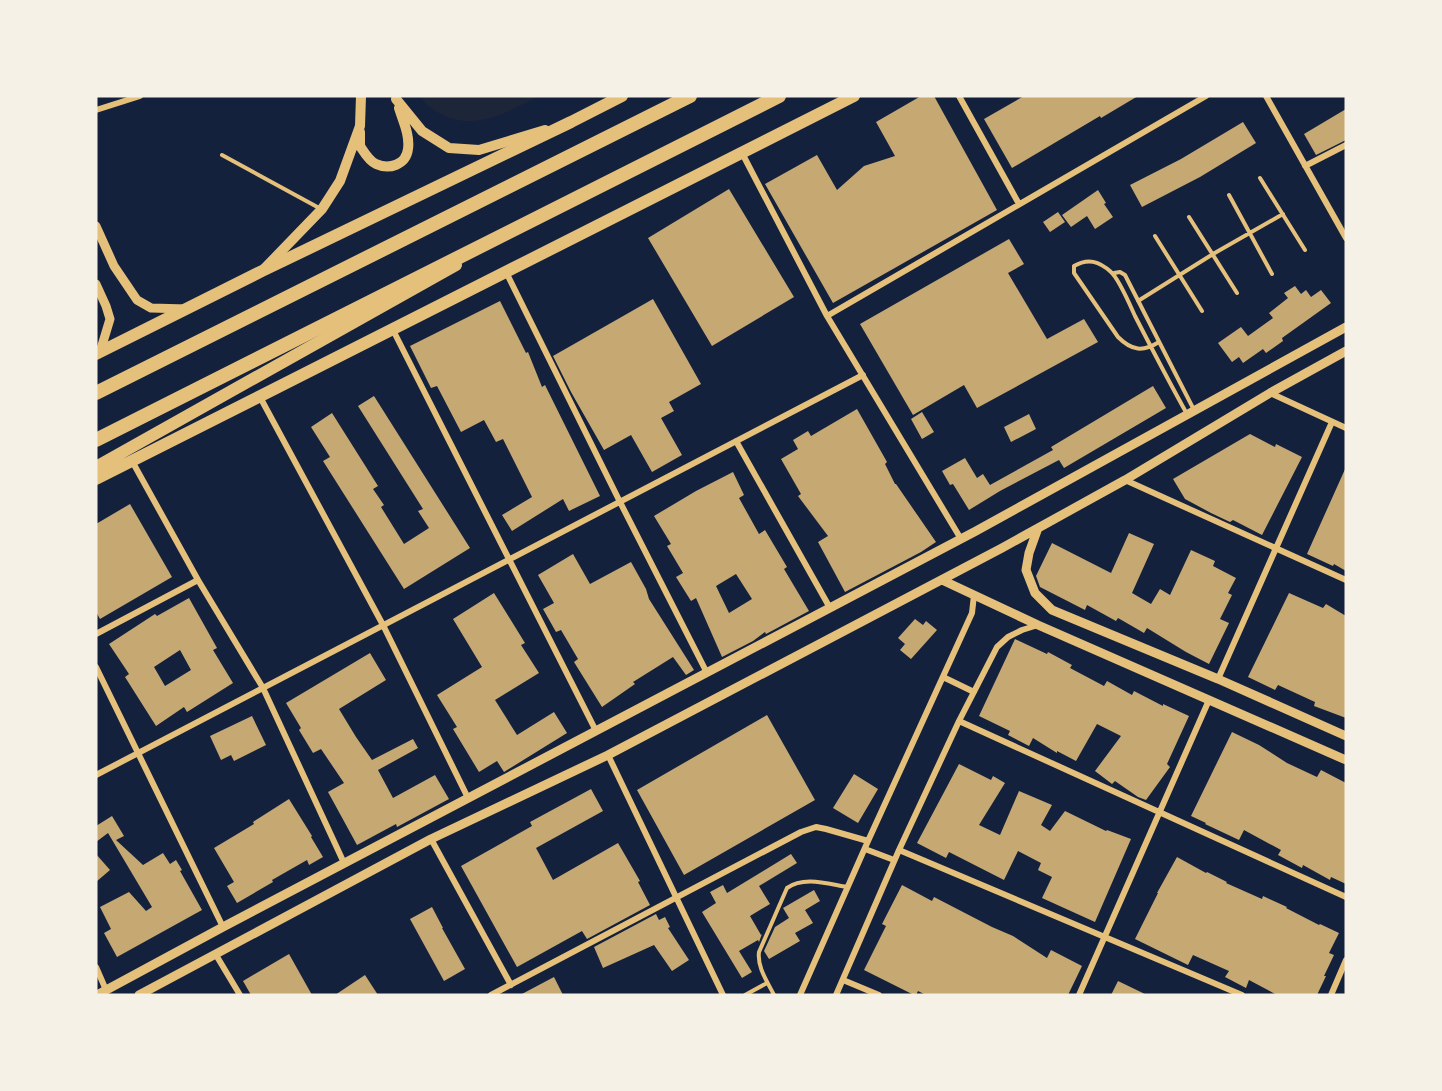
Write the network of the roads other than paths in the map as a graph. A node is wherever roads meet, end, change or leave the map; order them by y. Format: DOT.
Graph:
graph roads {
  1 [pos="140,96"];
  2 [pos="361,96"];
  3 [pos="622,96"];
  4 [pos="690,96"];
  5 [pos="779,96"];
  6 [pos="854,96"];
  7 [pos="959,96"];
  8 [pos="1206,96"];
  9 [pos="1266,96"];
  10 [pos="396,98"];
  11 [pos="96,110"];
  12 [pos="571,122"];
  13 [pos="360,126"];
  14 [pos="1346,145"];
  15 [pos="742,153"];
  16 [pos="222,155"];
  17 [pos="1305,166"];
  18 [pos="1260,178"];
  19 [pos="1229,195"];
  20 [pos="572,201"];
  21 [pos="1019,204"];
  22 [pos="322,210"];
  23 [pos="1283,214"];
  24 [pos="1189,217"];
  25 [pos="96,226"];
  26 [pos="1249,233"];
  27 [pos="1155,236"];
  28 [pos="1346,238"];
  29 [pos="1305,249"];
  30 [pos="1213,254"];
  31 [pos="262,271"];
  32 [pos="506,273"];
  33 [pos="1114,273"];
  34 [pos="1272,274"];
  35 [pos="1179,276"];
  36 [pos="97,287"];
  37 [pos="1237,292"];
  38 [pos="1138,301"];
  39 [pos="189,309"];
  40 [pos="1202,311"];
  41 [pos="826,316"];
  42 [pos="1346,327"];
  43 [pos="393,330"];
  44 [pos="209,336"];
  45 [pos="1160,342"];
  46 [pos="1150,347"];
  47 [pos="1346,351"];
  48 [pos="98,353"];
  49 [pos="863,375"];
  50 [pos="96,387"];
  51 [pos="96,393"];
  52 [pos="1270,393"];
  53 [pos="260,396"];
  54 [pos="1191,413"];
  55 [pos="1332,422"];
  56 [pos="1346,428"];
  57 [pos="96,440"];
  58 [pos="736,441"];
  59 [pos="132,461"];
  60 [pos="96,467"];
  61 [pos="96,478"];
  62 [pos="1125,480"];
  63 [pos="620,501"];
  64 [pos="1038,528"];
  65 [pos="961,539"];
  66 [pos="1276,549"];
  67 [pos="509,560"];
  68 [pos="198,580"];
  69 [pos="942,580"];
  70 [pos="1346,580"];
  71 [pos="974,595"];
  72 [pos="830,608"];
  73 [pos="383,625"];
  74 [pos="1038,625"];
  75 [pos="1105,632"];
  76 [pos="96,634"];
  77 [pos="1097,651"];
  78 [pos="96,667"];
  79 [pos="707,673"];
  80 [pos="943,678"];
  81 [pos="1218,679"];
  82 [pos="263,688"];
  83 [pos="974,692"];
  84 [pos="1209,700"];
  85 [pos="959,721"];
  86 [pos="596,731"];
  87 [pos="1346,736"];
  88 [pos="139,753"];
  89 [pos="608,755"];
  90 [pos="1346,760"];
  91 [pos="96,775"];
  92 [pos="468,798"];
  93 [pos="1160,812"];
  94 [pos="431,839"];
  95 [pos="868,841"];
  96 [pos="865,849"];
  97 [pos="899,850"];
  98 [pos="894,860"];
  99 [pos="344,863"];
  100 [pos="848,887"];
  101 [pos="1346,897"];
  102 [pos="676,898"];
  103 [pos="223,927"];
  104 [pos="1105,937"];
  105 [pos="216,955"];
  106 [pos="1346,960"];
  107 [pos="96,967"];
  108 [pos="843,980"];
  109 [pos="767,982"];
  110 [pos="511,985"];
  111 [pos="106,990"];
  112 [pos="96,995"];
  113 [pos="139,995"];
  114 [pos="240,995"];
  115 [pos="491,995"];
  116 [pos="723,995"];
  117 [pos="745,995"];
  118 [pos="774,995"];
  119 [pos="800,995"];
  120 [pos="836,995"];
  121 [pos="879,995"];
  122 [pos="1079,995"];
  123 [pos="1242,995"];
  124 [pos="1331,995"];
  1 -- 11 [label="street"];
  2 -- 13 [label="main road"];
  3 -- 12 [label="main road"];
  4 -- 44 [label="highway"];
  5 -- 20 [label="highway"];
  6 -- 15 [label="main road"];
  7 -- 21 [label="street"];
  8 -- 21 [label="street"];
  9 -- 17 [label="street"];
  10 -- 12 [label="main road"];
  10 -- 13 [label="main road"];
  12 -- 31 [label="main road"];
  13 -- 22 [label="main road"];
  14 -- 17 [label="street"];
  15 -- 32 [label="main road"];
  15 -- 41 [label="street"];
  16 -- 22 [label="lane"];
  17 -- 28 [label="street"];
  18 -- 23 [label="lane"];
  19 -- 26 [label="lane"];
  20 -- 57 [label="highway"];
  20 -- 60 [label="main road"];
  21 -- 41 [label="street"];
  22 -- 31 [label="main road"];
  23 -- 26 [label="lane"];
  23 -- 29 [label="lane"];
  24 -- 30 [label="lane"];
  25 -- 39 [label="street"];
  26 -- 30 [label="lane"];
  26 -- 34 [label="lane"];
  27 -- 35 [label="lane"];
  30 -- 35 [label="lane"];
  30 -- 37 [label="lane"];
  31 -- 39 [label="main road"];
  32 -- 43 [label="main road"];
  32 -- 63 [label="street"];
  33 -- 38 [label="lane"];
  33 -- 46 [label="lane"];
  33 -- 46 [label="lane"];
  35 -- 38 [label="lane"];
  35 -- 40 [label="lane"];
  36 -- 48 [label="street"];
  38 -- 45 [label="lane"];
  39 -- 48 [label="main road"];
  41 -- 49 [label="street"];
  42 -- 54 [label="street"];
  43 -- 53 [label="main road"];
  43 -- 67 [label="street"];
  44 -- 50 [label="main road"];
  44 -- 51 [label="highway"];
  45 -- 46 [label="lane"];
  45 -- 54 [label="lane"];
  46 -- 54 [label="lane"];
  47 -- 52 [label="street"];
  49 -- 58 [label="street"];
  49 -- 65 [label="street"];
  52 -- 55 [label="street"];
  52 -- 62 [label="street"];
  53 -- 59 [label="main road"];
  53 -- 73 [label="street"];
  54 -- 65 [label="street"];
  55 -- 56 [label="street"];
  55 -- 66 [label="street"];
  58 -- 63 [label="street"];
  58 -- 72 [label="street"];
  59 -- 61 [label="main road"];
  59 -- 68 [label="street"];
  62 -- 64 [label="street"];
  62 -- 66 [label="street"];
  63 -- 67 [label="street"];
  63 -- 79 [label="street"];
  64 -- 69 [label="street"];
  64 -- 75 [label="street"];
  65 -- 72 [label="street"];
  66 -- 70 [label="street"];
  66 -- 81 [label="street"];
  67 -- 73 [label="street"];
  67 -- 86 [label="street"];
  68 -- 76 [label="street"];
  68 -- 82 [label="street"];
  69 -- 71 [label="street"];
  69 -- 89 [label="street"];
  71 -- 74 [label="street"];
  71 -- 80 [label="street"];
  72 -- 79 [label="street"];
  73 -- 82 [label="street"];
  73 -- 92 [label="street"];
  74 -- 77 [label="street"];
  74 -- 83 [label="street"];
  75 -- 77 [label="street"];
  75 -- 81 [label="street"];
  77 -- 84 [label="street"];
  78 -- 88 [label="street"];
  79 -- 86 [label="street"];
  80 -- 83 [label="street"];
  80 -- 95 [label="street"];
  81 -- 87 [label="street"];
  82 -- 88 [label="street"];
  82 -- 99 [label="street"];
  83 -- 85 [label="street"];
  84 -- 90 [label="street"];
  84 -- 93 [label="street"];
  85 -- 93 [label="street"];
  85 -- 97 [label="street"];
  86 -- 92 [label="street"];
  88 -- 91 [label="street"];
  88 -- 103 [label="street"];
  89 -- 94 [label="street"];
  89 -- 102 [label="street"];
  92 -- 99 [label="street"];
  93 -- 101 [label="street"];
  93 -- 104 [label="street"];
  94 -- 105 [label="street"];
  94 -- 110 [label="street"];
  95 -- 96 [label="street"];
  95 -- 102 [label="street"];
  96 -- 98 [label="street"];
  96 -- 100 [label="street"];
  97 -- 98 [label="street"];
  97 -- 104 [label="street"];
  98 -- 108 [label="street"];
  99 -- 103 [label="street"];
  100 -- 109 [label="lane"];
  100 -- 119 [label="street"];
  102 -- 110 [label="street"];
  102 -- 116 [label="street"];
  103 -- 111 [label="street"];
  104 -- 122 [label="street"];
  104 -- 123 [label="street"];
  105 -- 113 [label="street"];
  105 -- 114 [label="street"];
  106 -- 124 [label="street"];
  107 -- 111 [label="street"];
  108 -- 120 [label="street"];
  108 -- 121 [label="street"];
  109 -- 117 [label="lane"];
  109 -- 118 [label="lane"];
  110 -- 115 [label="street"];
  111 -- 112 [label="street"];
}
